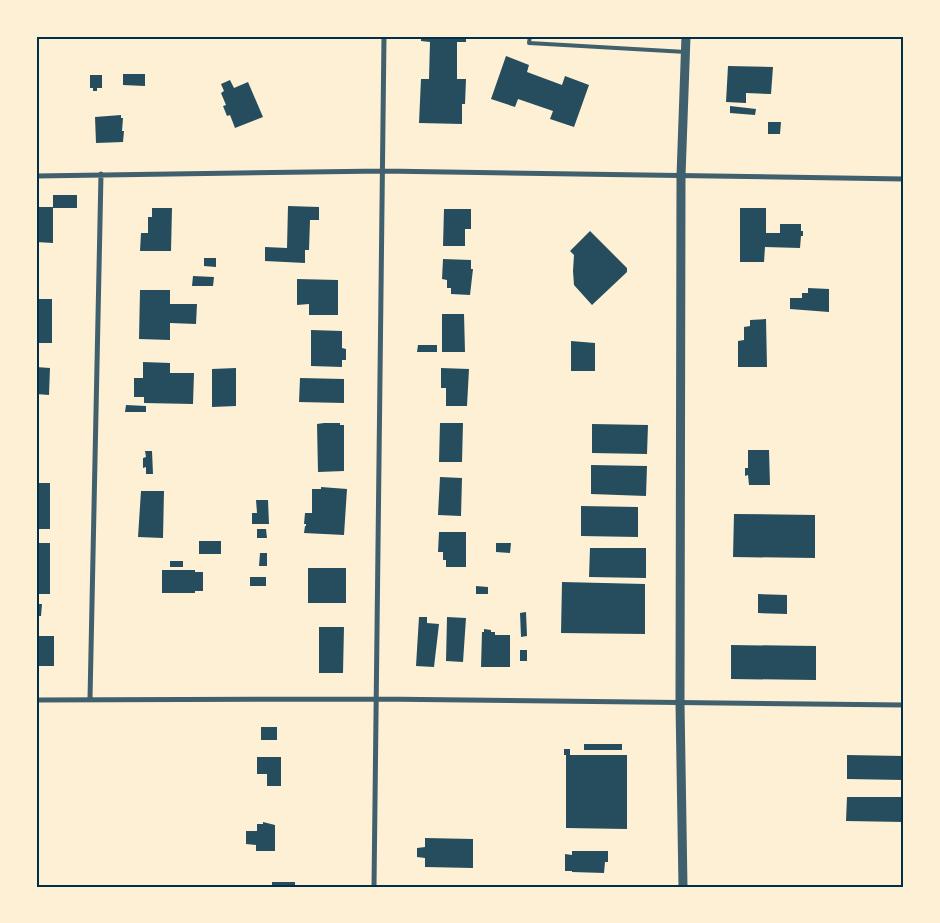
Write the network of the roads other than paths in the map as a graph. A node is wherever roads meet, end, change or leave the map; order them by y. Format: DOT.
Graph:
graph roads {
  1 [pos="384,36"];
  2 [pos="530,36"];
  3 [pos="686,36"];
  4 [pos="686,52"];
  5 [pos="383,171"];
  6 [pos="101,174"];
  7 [pos="36,176"];
  8 [pos="681,176"];
  9 [pos="904,179"];
  10 [pos="90,699"];
  11 [pos="377,699"];
  12 [pos="36,700"];
  13 [pos="680,703"];
  14 [pos="904,705"];
  15 [pos="374,887"];
  16 [pos="683,887"];
  1 -- 5 [label="street"];
  2 -- 4 [label="lane"];
  3 -- 4 [label="street"];
  4 -- 8 [label="street"];
  5 -- 6 [label="street"];
  5 -- 8 [label="street"];
  5 -- 11 [label="street"];
  6 -- 7 [label="street"];
  6 -- 10 [label="street"];
  8 -- 9 [label="street"];
  8 -- 13 [label="street"];
  10 -- 11 [label="street"];
  10 -- 12 [label="street"];
  11 -- 13 [label="street"];
  11 -- 15 [label="street"];
  13 -- 14 [label="street"];
  13 -- 16 [label="street"];
}
